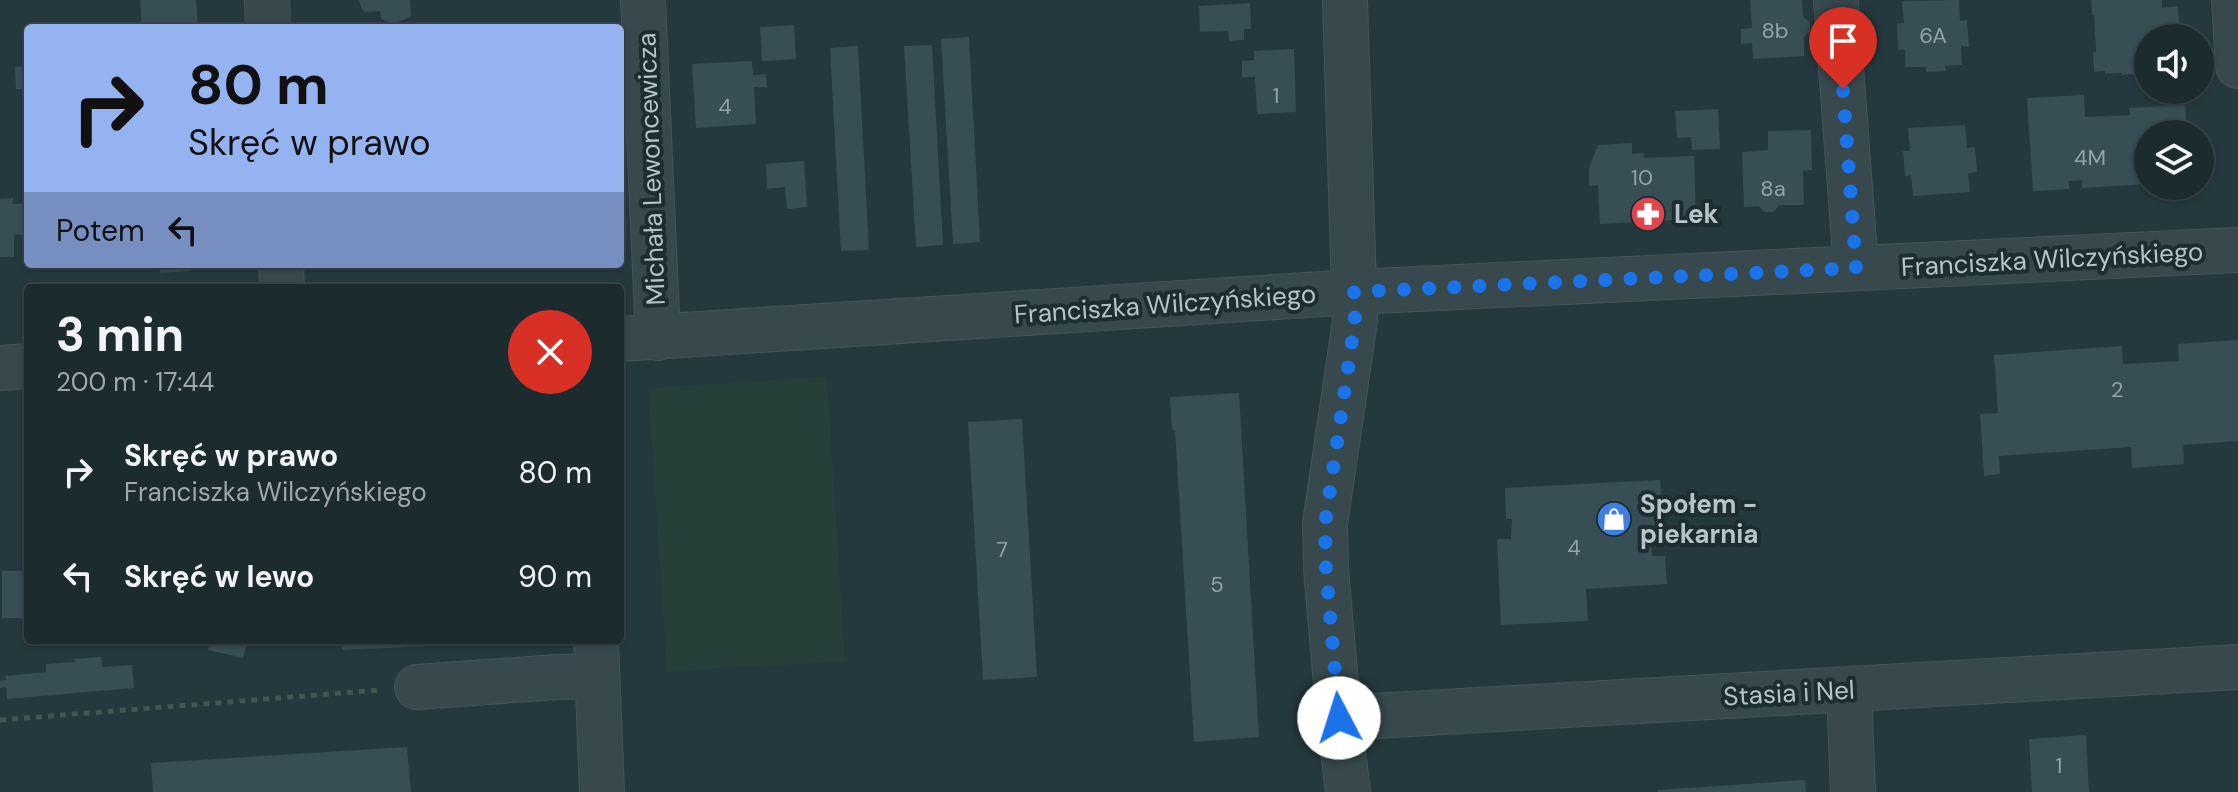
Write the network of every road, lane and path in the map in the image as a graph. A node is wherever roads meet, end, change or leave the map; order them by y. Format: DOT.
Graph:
graph roads {
  1 [pos="267,0"];
  2 [pos="643,0"];
  3 [pos="1345,0"];
  4 [pos="1836,0"];
  5 [pos="2234,0"];
  6 [pos="268,24"];
  7 [pos="2238,66"];
  8 [pos="2238,250"];
  9 [pos="1856,268"];
  10 [pos="1354,292"];
  11 [pos="639,338"];
  12 [pos="24,366"];
  13 [pos="0,368"];
  14 [pos="596,658"];
  15 [pos="2238,667"];
  16 [pos="417,687"];
  17 [pos="1849,689"];
  18 [pos="1339,718"];
  19 [pos="0,720"];
  20 [pos="602,792"];
  21 [pos="1348,792"];
  22 [pos="1853,792"];
  1 -- 6 [label="street"];
  2 -- 11 [label="street, Michała Lewoncewicza"];
  3 -- 10 [label="street"];
  4 -- 9 [label="street"];
  5 -- 7 [label="street"];
  8 -- 9 [label="street, Franciszka Wilczyńskiego"];
  9 -- 10 [label="street, Franciszka Wilczyńskiego"];
  10 -- 11 [label="street, Franciszka Wilczyńskiego"];
  10 -- 18 [label="street"];
  12 -- 13 [label="street"];
  14 -- 16 [label="street"];
  14 -- 20 [label="street"];
  15 -- 17 [label="street, Stasia i Nel"];
  16 -- 19 [label="path"];
  17 -- 18 [label="street, Stasia i Nel"];
  17 -- 22 [label="street"];
  18 -- 21 [label="street"];
}
